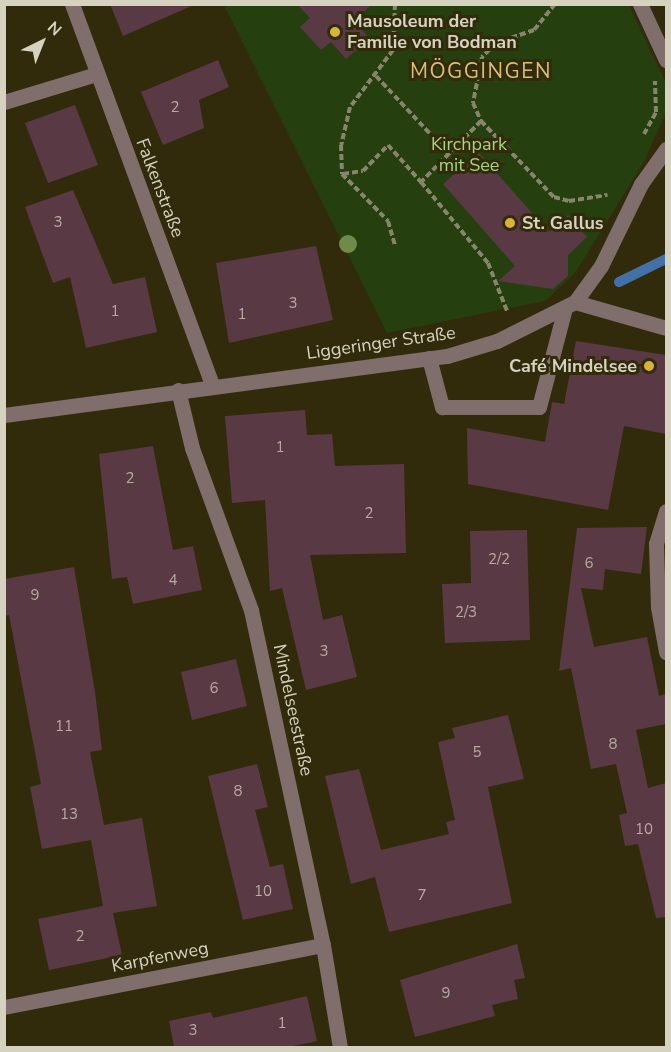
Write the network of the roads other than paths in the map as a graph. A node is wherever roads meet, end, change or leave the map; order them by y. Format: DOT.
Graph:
graph roads {
  1 [pos="72,4"];
  2 [pos="640,4"];
  3 [pos="666,60"];
  4 [pos="96,74"];
  5 [pos="4,102"];
  6 [pos="666,149"];
  7 [pos="570,305"];
  8 [pos="666,328"];
  9 [pos="429,358"];
  10 [pos="212,385"];
  11 [pos="178,390"];
  12 [pos="4,415"];
  13 [pos="666,512"];
  14 [pos="666,652"];
  15 [pos="323,945"];
  16 [pos="4,1007"];
  17 [pos="340,1047"];
  1 -- 4 [label="street, Falkenstraße"];
  2 -- 3 [label="street"];
  4 -- 5 [label="street"];
  4 -- 10 [label="street, Falkenstraße"];
  6 -- 7 [label="street, Liggeringer Straße"];
  7 -- 8 [label="street"];
  7 -- 9 [label="street, Liggeringer Straße"];
  7 -- 9 [label="street"];
  9 -- 10 [label="street, Liggeringer Straße"];
  10 -- 11 [label="street, Liggeringer Straße"];
  11 -- 12 [label="street, Liggeringer Straße"];
  11 -- 15 [label="street, Mindelseestraße"];
  13 -- 14 [label="street"];
  15 -- 16 [label="street, Karpfenweg"];
  15 -- 17 [label="street, Mindelseestraße"];
}
